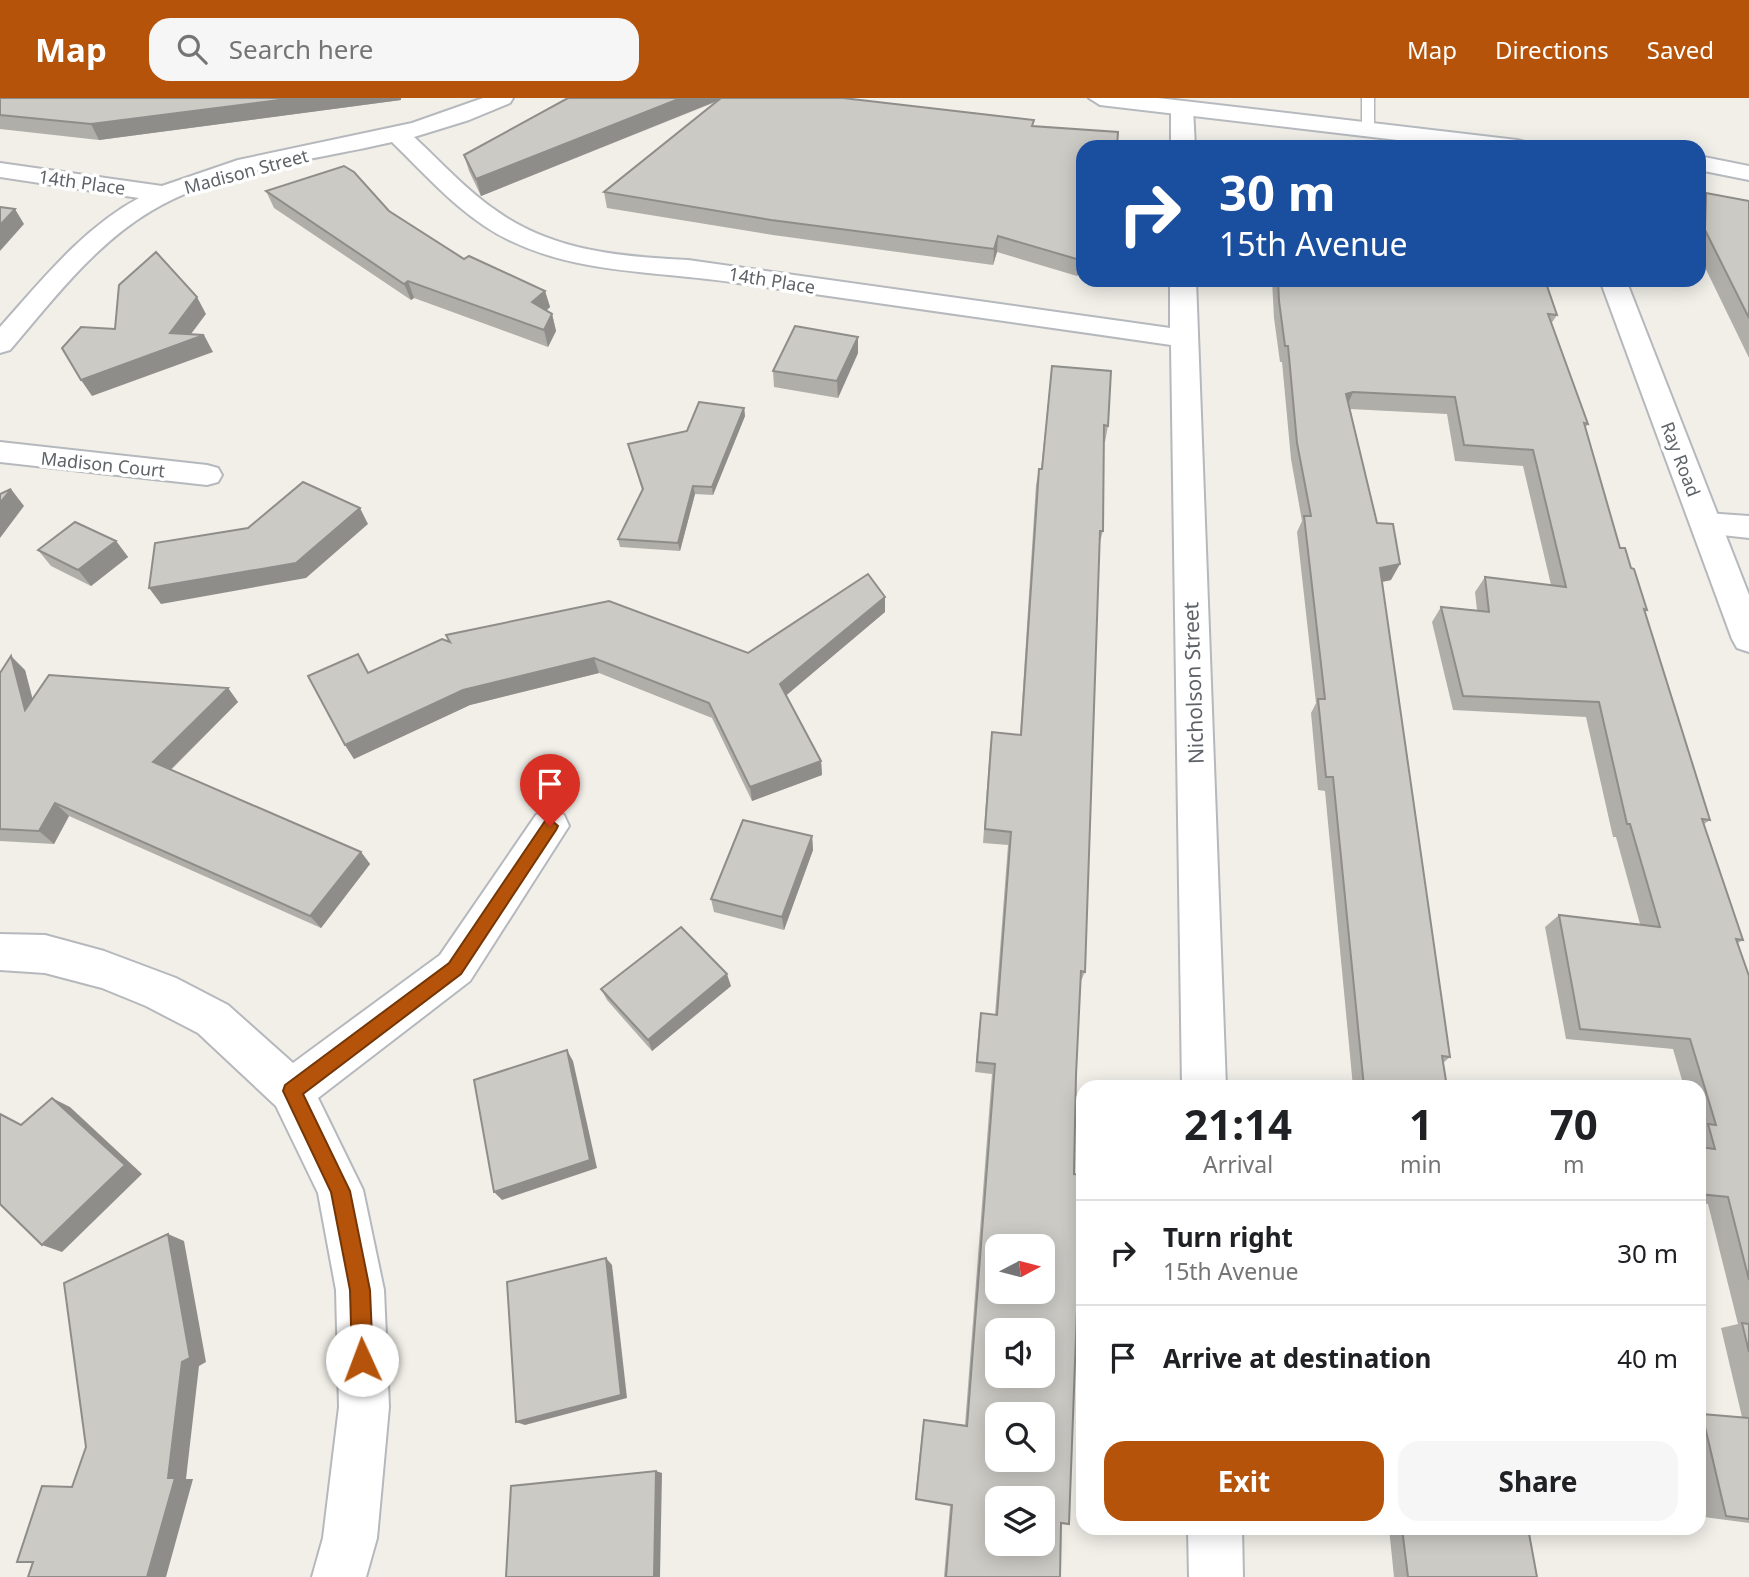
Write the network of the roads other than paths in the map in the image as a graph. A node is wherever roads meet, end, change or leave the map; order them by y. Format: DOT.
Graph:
graph roads {
  1 [pos="502,98"];
  2 [pos="1100,98"];
  3 [pos="1368,98"];
  4 [pos="1182,108"];
  5 [pos="1368,130"];
  6 [pos="399,135"];
  7 [pos="1182,140"];
  8 [pos="1456,140"];
  9 [pos="1749,155"];
  10 [pos="1706,160"];
  11 [pos="1706,164"];
  12 [pos="0,170"];
  13 [pos="1749,173"];
  14 [pos="165,194"];
  15 [pos="1183,287"];
  16 [pos="1617,287"];
  17 [pos="1184,338"];
  18 [pos="0,344"];
  19 [pos="0,452"];
  20 [pos="207,475"];
  21 [pos="1706,524"];
  22 [pos="1749,527"];
  23 [pos="1749,639"];
  24 [pos="550,826"];
  25 [pos="0,952"];
  26 [pos="1204,1080"];
  27 [pos="292,1091"];
  28 [pos="1215,1535"];
  29 [pos="340,1577"];
  30 [pos="1216,1577"];
  1 -- 6 [label="street, Madison Street"];
  2 -- 4 [label="street"];
  3 -- 5 [label="lane"];
  4 -- 5 [label="street"];
  4 -- 7 [label="street"];
  5 -- 8 [label="street"];
  6 -- 14 [label="street, Madison Street"];
  6 -- 17 [label="street, 14th Place"];
  9 -- 10 [label="street"];
  11 -- 13 [label="street"];
  12 -- 14 [label="street, 14th Place"];
  14 -- 18 [label="street, Madison Street"];
  15 -- 17 [label="street, Nicholson Street"];
  16 -- 21 [label="street, Ray Road"];
  17 -- 26 [label="street, Nicholson Street"];
  19 -- 20 [label="street, Madison Court"];
  21 -- 22 [label="street"];
  21 -- 23 [label="street, Ray Road"];
  24 -- 27 [label="street"];
  25 -- 27 [label="street"];
  27 -- 29 [label="street"];
  28 -- 30 [label="street"];
}
